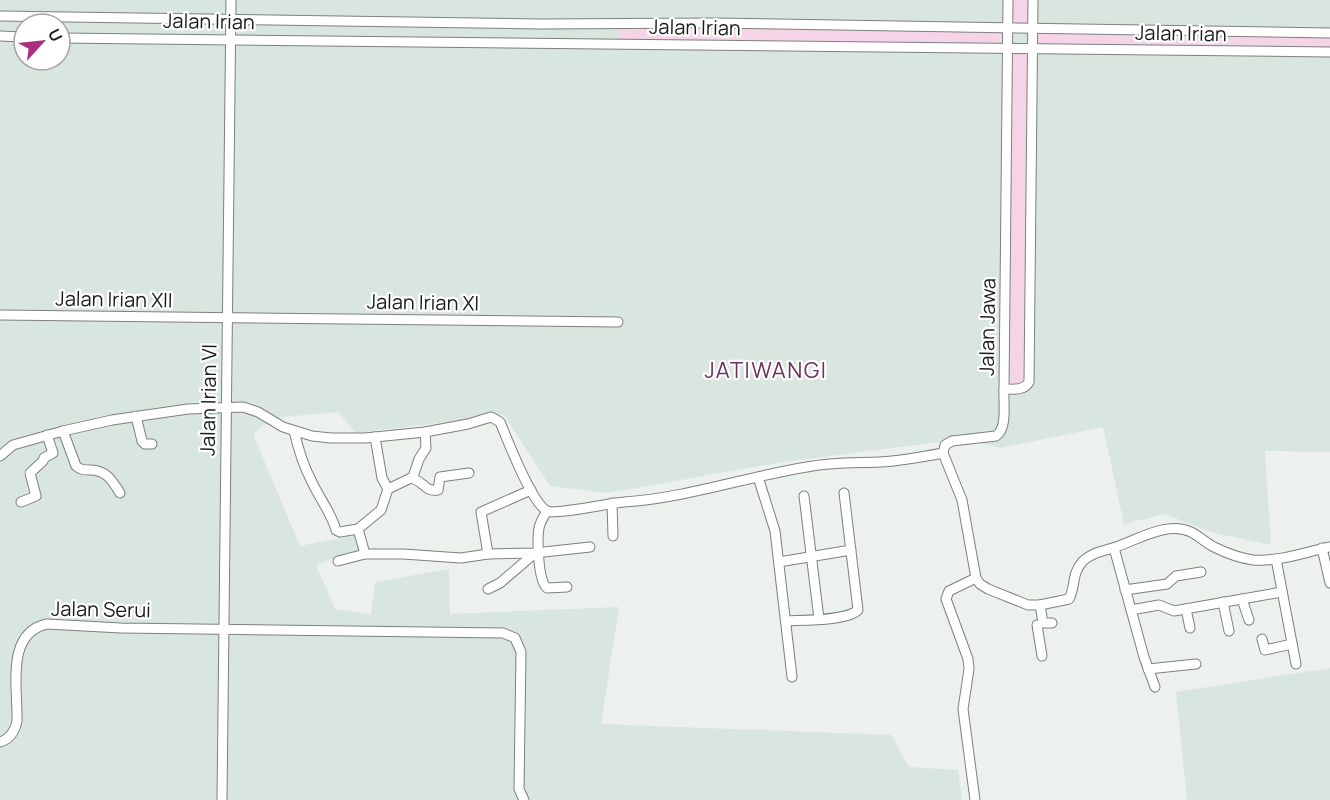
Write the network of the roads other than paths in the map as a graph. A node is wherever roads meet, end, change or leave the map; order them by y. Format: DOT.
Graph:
graph roads {
  1 [pos="231,0"];
  2 [pos="1008,0"];
  3 [pos="1033,0"];
  4 [pos="0,16"];
  5 [pos="230,18"];
  6 [pos="620,23"];
  7 [pos="1008,29"];
  8 [pos="1032,29"];
  9 [pos="1330,33"];
  10 [pos="72,38"];
  11 [pos="230,40"];
  12 [pos="619,44"];
  13 [pos="1008,49"];
  14 [pos="1032,49"];
  15 [pos="1330,52"];
  16 [pos="0,315"];
  17 [pos="227,319"];
  18 [pos="618,322"];
  19 [pos="1004,389"];
  20 [pos="225,406"];
  21 [pos="136,416"];
  22 [pos="63,431"];
  23 [pos="294,431"];
  24 [pos="425,432"];
  25 [pos="47,435"];
  26 [pos="375,437"];
  27 [pos="152,444"];
  28 [pos="943,453"];
  29 [pos="0,456"];
  30 [pos="469,473"];
  31 [pos="758,477"];
  32 [pos="411,478"];
  33 [pos="388,489"];
  34 [pos="531,490"];
  35 [pos="120,493"];
  36 [pos="844,493"];
  37 [pos="804,496"];
  38 [pos="21,502"];
  39 [pos="612,503"];
  40 [pos="547,511"];
  41 [pos="358,529"];
  42 [pos="613,536"];
  43 [pos="590,547"];
  44 [pos="1114,548"];
  45 [pos="1326,548"];
  46 [pos="851,550"];
  47 [pos="537,552"];
  48 [pos="364,554"];
  49 [pos="488,554"];
  50 [pos="812,556"];
  51 [pos="1276,559"];
  52 [pos="338,561"];
  53 [pos="779,562"];
  54 [pos="1201,572"];
  55 [pos="976,578"];
  56 [pos="1330,583"];
  57 [pos="567,586"];
  58 [pos="488,589"];
  59 [pos="1125,590"];
  60 [pos="1282,592"];
  61 [pos="1242,599"];
  62 [pos="1223,602"];
  63 [pos="1040,605"];
  64 [pos="1186,609"];
  65 [pos="1131,610"];
  66 [pos="819,619"];
  67 [pos="1249,620"];
  68 [pos="786,621"];
  69 [pos="1190,628"];
  70 [pos="223,630"];
  71 [pos="1229,631"];
  72 [pos="1262,639"];
  73 [pos="1292,644"];
  74 [pos="1042,656"];
  75 [pos="1196,664"];
  76 [pos="1296,664"];
  77 [pos="1148,669"];
  78 [pos="792,677"];
  79 [pos="1155,687"];
  80 [pos="0,742"];
  81 [pos="222,800"];
  82 [pos="524,800"];
  83 [pos="975,800"];
  1 -- 5 [label="street, Jalan Irian VI"];
  2 -- 7 [label="street, Jalan Jawa"];
  3 -- 8 [label="street, Jalan Jawa"];
  4 -- 5 [label="street, Jalan Irian"];
  5 -- 6 [label="street, Jalan Irian"];
  5 -- 11 [label="street, Jalan Irian VI"];
  6 -- 7 [label="street, Jalan Irian"];
  6 -- 12 [label="street"];
  7 -- 8 [label="street, Jalan Irian"];
  7 -- 13 [label="street, Jalan Jawa"];
  8 -- 9 [label="street, Jalan Irian"];
  8 -- 14 [label="street, Jalan Jawa"];
  10 -- 11 [label="street, Jalan Irian"];
  11 -- 12 [label="street, Jalan Irian"];
  11 -- 17 [label="street, Jalan Irian VI"];
  12 -- 13 [label="street, Jalan Irian"];
  13 -- 14 [label="street, Jalan Irian"];
  13 -- 19 [label="street, Jalan Jawa"];
  14 -- 15 [label="street, Jalan Irian"];
  14 -- 19 [label="street, Jalan Jawa"];
  16 -- 17 [label="street, Jalan Irian XII"];
  17 -- 18 [label="street, Jalan Irian XI"];
  17 -- 20 [label="street, Jalan Irian VI"];
  19 -- 28 [label="street"];
  20 -- 21 [label="street"];
  20 -- 23 [label="street"];
  20 -- 70 [label="street, Jalan Irian VI"];
  21 -- 22 [label="street"];
  21 -- 27 [label="street"];
  22 -- 25 [label="street"];
  22 -- 35 [label="street"];
  23 -- 26 [label="street"];
  23 -- 41 [label="street"];
  24 -- 26 [label="street"];
  24 -- 32 [label="street"];
  24 -- 34 [label="street"];
  25 -- 29 [label="street"];
  25 -- 38 [label="street"];
  26 -- 33 [label="street"];
  28 -- 31 [label="street"];
  28 -- 55 [label="street"];
  30 -- 32 [label="street"];
  31 -- 39 [label="street"];
  31 -- 53 [label="street"];
  32 -- 33 [label="street"];
  33 -- 41 [label="street"];
  34 -- 40 [label="street"];
  34 -- 49 [label="street"];
  36 -- 46 [label="street"];
  37 -- 50 [label="street"];
  39 -- 40 [label="street"];
  39 -- 42 [label="street"];
  40 -- 47 [label="street"];
  41 -- 48 [label="street"];
  43 -- 47 [label="street"];
  44 -- 51 [label="street"];
  44 -- 59 [label="street"];
  44 -- 63 [label="street"];
  45 -- 51 [label="street"];
  45 -- 56 [label="street"];
  46 -- 50 [label="street"];
  46 -- 66 [label="street"];
  47 -- 49 [label="street"];
  47 -- 57 [label="street"];
  47 -- 58 [label="street"];
  48 -- 49 [label="street"];
  48 -- 52 [label="street"];
  50 -- 53 [label="street"];
  50 -- 66 [label="street"];
  51 -- 60 [label="street"];
  53 -- 68 [label="street"];
  54 -- 59 [label="street"];
  55 -- 63 [label="street"];
  55 -- 83 [label="street"];
  59 -- 65 [label="street"];
  60 -- 61 [label="street"];
  60 -- 73 [label="street"];
  61 -- 62 [label="street"];
  61 -- 67 [label="street"];
  62 -- 64 [label="street"];
  62 -- 71 [label="street"];
  63 -- 74 [label="street"];
  64 -- 65 [label="street"];
  64 -- 69 [label="street"];
  65 -- 77 [label="street"];
  66 -- 68 [label="street"];
  68 -- 78 [label="street"];
  70 -- 80 [label="street, Jalan Serui"];
  70 -- 81 [label="street, Jalan Irian VI"];
  70 -- 82 [label="street, Jalan Serui"];
  72 -- 73 [label="street"];
  73 -- 76 [label="street"];
  75 -- 77 [label="street"];
  77 -- 79 [label="street"];
}
